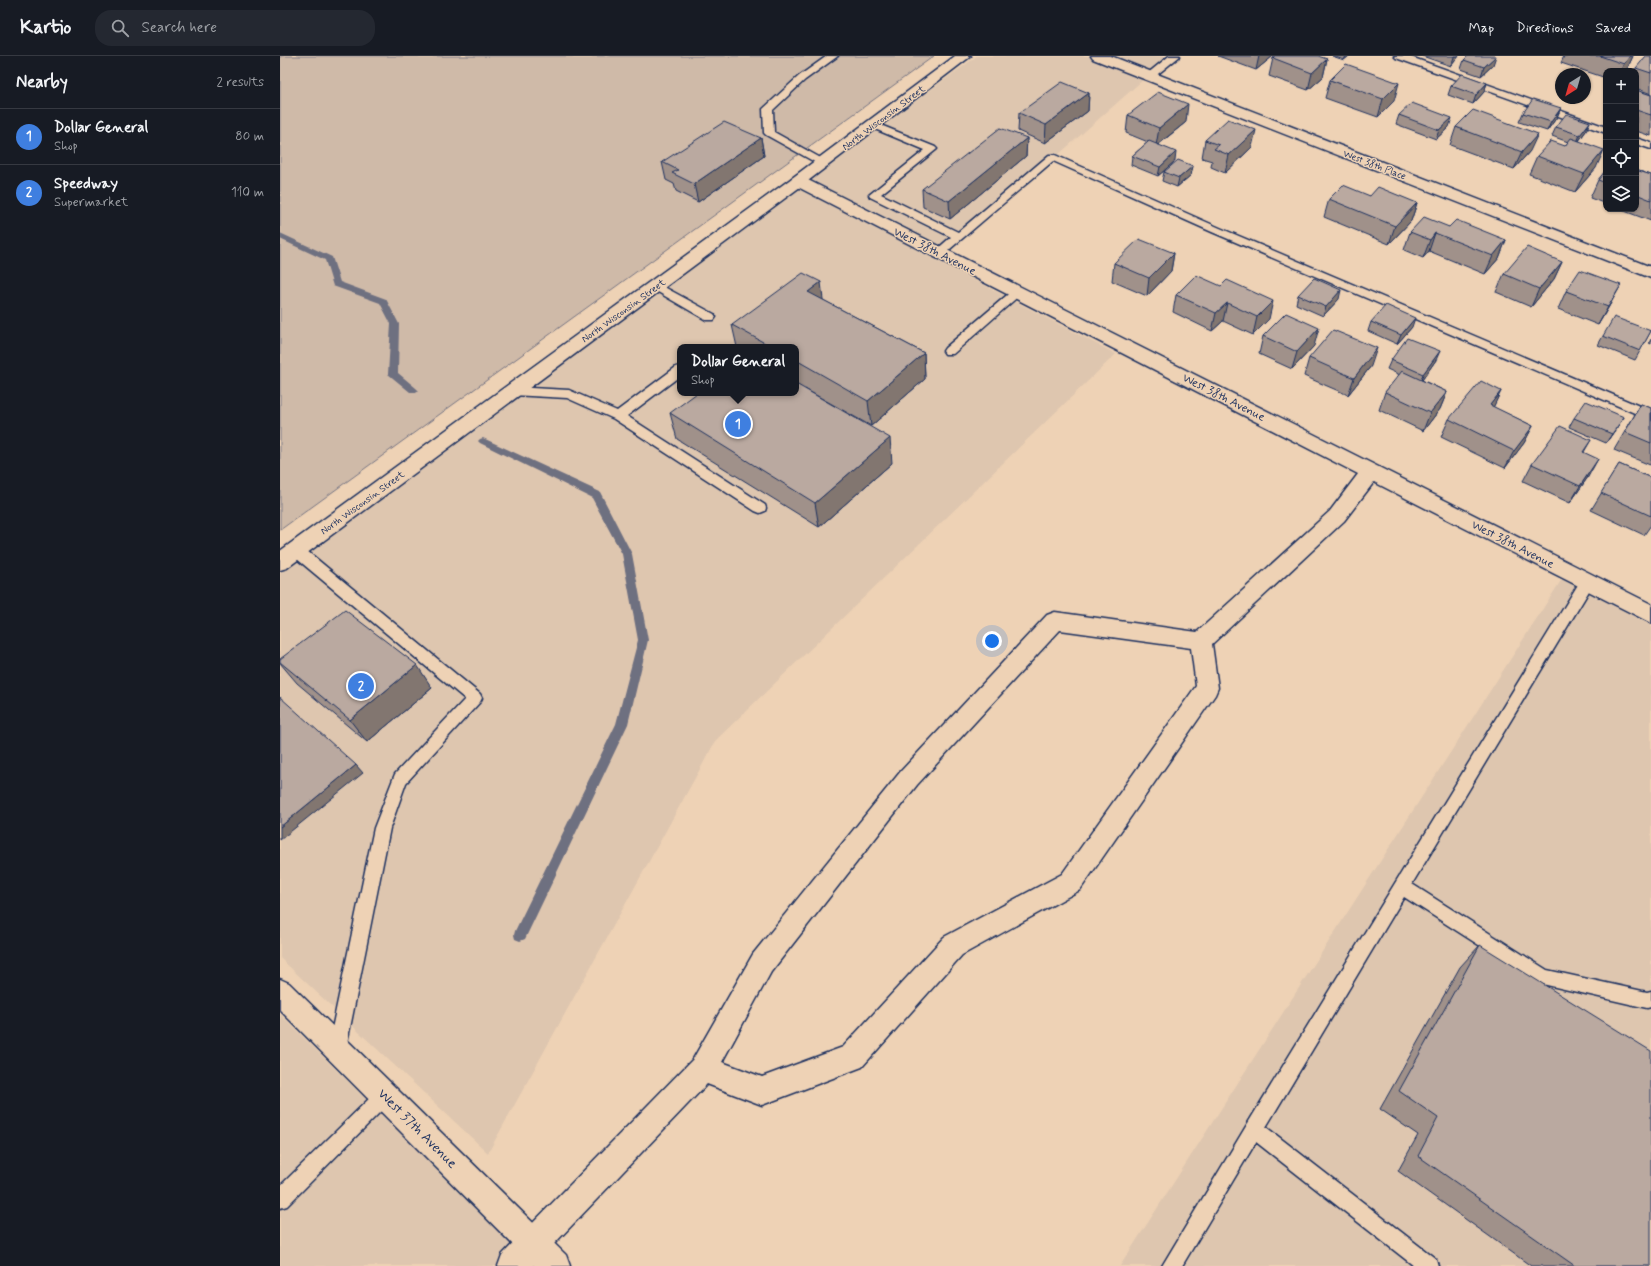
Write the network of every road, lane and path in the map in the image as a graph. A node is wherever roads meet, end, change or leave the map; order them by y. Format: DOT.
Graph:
graph roads {
  1 [pos="834,56"];
  2 [pos="964,56"];
  3 [pos="1098,56"];
  4 [pos="1175,56"];
  5 [pos="1399,56"];
  6 [pos="1150,76"];
  7 [pos="873,125"];
  8 [pos="1603,129"];
  9 [pos="1639,142"];
  10 [pos="1651,146"];
  11 [pos="822,163"];
  12 [pos="798,181"];
  13 [pos="958,236"];
  14 [pos="939,253"];
  15 [pos="1651,272"];
  16 [pos="655,286"];
  17 [pos="1016,292"];
  18 [pos="710,317"];
  19 [pos="949,351"];
  20 [pos="677,372"];
  21 [pos="512,391"];
  22 [pos="618,416"];
  23 [pos="1651,416"];
  24 [pos="1371,472"];
  25 [pos="760,508"];
  26 [pos="296,550"];
  27 [pos="280,562"];
  28 [pos="1587,582"];
  29 [pos="1651,614"];
  30 [pos="1201,641"];
  31 [pos="1402,887"];
  32 [pos="280,992"];
  33 [pos="1651,999"];
  34 [pos="337,1048"];
  35 [pos="703,1069"];
  36 [pos="385,1095"];
  37 [pos="1254,1129"];
  38 [pos="280,1199"];
  39 [pos="533,1243"];
  40 [pos="513,1266"];
  41 [pos="555,1266"];
  42 [pos="1171,1266"];
  43 [pos="1429,1266"];
  1 -- 11 [label="lane"];
  2 -- 7 [label="street, North Wisconsin Street"];
  3 -- 6 [label="street, West 38th Place"];
  4 -- 6 [label="lane"];
  5 -- 8 [label="lane"];
  6 -- 15 [label="street, West 38th Place"];
  7 -- 11 [label="street, North Wisconsin Street"];
  7 -- 13 [label="lane"];
  9 -- 10 [label="lane"];
  11 -- 12 [label="street, North Wisconsin Street"];
  12 -- 14 [label="street, West 38th Avenue"];
  12 -- 16 [label="street, North Wisconsin Street"];
  13 -- 14 [label="lane"];
  13 -- 23 [label="lane"];
  14 -- 17 [label="street, West 38th Avenue"];
  16 -- 18 [label="lane"];
  16 -- 21 [label="street, North Wisconsin Street"];
  17 -- 19 [label="lane"];
  17 -- 24 [label="street, West 38th Avenue"];
  20 -- 22 [label="lane"];
  21 -- 22 [label="lane"];
  21 -- 26 [label="street, North Wisconsin Street"];
  22 -- 25 [label="lane"];
  24 -- 28 [label="street, West 38th Avenue"];
  24 -- 30 [label="street"];
  26 -- 27 [label="street, North Wisconsin Street"];
  26 -- 34 [label="lane"];
  28 -- 29 [label="street, West 38th Avenue"];
  28 -- 31 [label="lane"];
  30 -- 35 [label="street"];
  30 -- 35 [label="street"];
  31 -- 33 [label="lane"];
  31 -- 37 [label="lane"];
  32 -- 34 [label="street, West 37th Avenue"];
  34 -- 36 [label="street, West 37th Avenue"];
  35 -- 39 [label="street"];
  36 -- 38 [label="lane"];
  36 -- 39 [label="street, West 37th Avenue"];
  37 -- 42 [label="lane"];
  37 -- 43 [label="lane"];
  39 -- 40 [label="street"];
  39 -- 41 [label="street, West 37th Avenue"];
}
